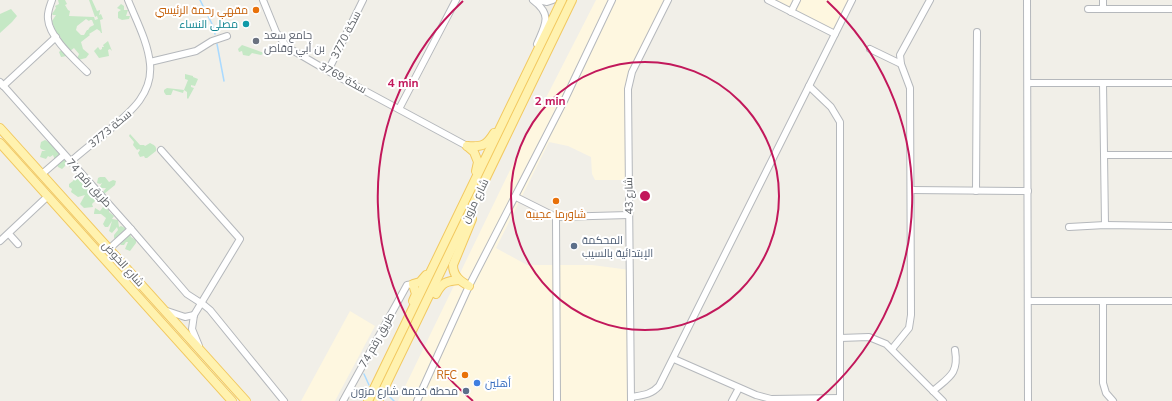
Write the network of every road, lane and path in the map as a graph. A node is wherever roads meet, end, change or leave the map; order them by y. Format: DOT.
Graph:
graph roads {
  1 [pos="52,0"];
  2 [pos="128,0"];
  3 [pos="263,0"];
  4 [pos="363,0"];
  5 [pos="456,0"];
  6 [pos="533,0"];
  7 [pos="538,0"];
  8 [pos="553,0"];
  9 [pos="562,0"];
  10 [pos="572,0"];
  11 [pos="612,0"];
  12 [pos="668,0"];
  13 [pos="768,0"];
  14 [pos="797,0"];
  15 [pos="852,0"];
  16 [pos="930,0"];
  17 [pos="1028,0"];
  18 [pos="1103,0"];
  19 [pos="1088,9"];
  20 [pos="1103,9"];
  21 [pos="1172,9"];
  22 [pos="791,12"];
  23 [pos="977,32"];
  24 [pos="835,34"];
  25 [pos="227,36"];
  26 [pos="56,37"];
  27 [pos="870,49"];
  28 [pos="150,62"];
  29 [pos="901,64"];
  30 [pos="531,65"];
  31 [pos="328,71"];
  32 [pos="87,72"];
  33 [pos="1028,83"];
  34 [pos="1103,83"];
  35 [pos="1172,83"];
  36 [pos="2,84"];
  37 [pos="810,86"];
  38 [pos="513,102"];
  39 [pos="399,109"];
  40 [pos="0,128"];
  41 [pos="0,143"];
  42 [pos="467,146"];
  43 [pos="161,150"];
  44 [pos="64,155"];
  45 [pos="1104,155"];
  46 [pos="1172,155"];
  47 [pos="70,162"];
  48 [pos="42,174"];
  49 [pos="911,190"];
  50 [pos="976,191"];
  51 [pos="1028,191"];
  52 [pos="480,192"];
  53 [pos="48,196"];
  54 [pos="516,197"];
  55 [pos="629,215"];
  56 [pos="556,218"];
  57 [pos="453,225"];
  58 [pos="1105,225"];
  59 [pos="1172,226"];
  60 [pos="1069,227"];
  61 [pos="131,229"];
  62 [pos="9,234"];
  63 [pos="0,241"];
  64 [pos="18,244"];
  65 [pos="109,249"];
  66 [pos="459,280"];
  67 [pos="413,284"];
  68 [pos="470,286"];
  69 [pos="1028,301"];
  70 [pos="1103,301"];
  71 [pos="1172,301"];
  72 [pos="201,303"];
  73 [pos="164,310"];
  74 [pos="194,315"];
  75 [pos="405,326"];
  76 [pos="840,338"];
  77 [pos="404,349"];
  78 [pos="892,349"];
  79 [pos="955,350"];
  80 [pos="201,351"];
  81 [pos="674,359"];
  82 [pos="739,388"];
  83 [pos="933,392"];
  84 [pos="631,399"];
  85 [pos="840,399"];
  86 [pos="232,401"];
  87 [pos="246,401"];
  88 [pos="284,401"];
  89 [pos="343,401"];
  90 [pos="368,401"];
  91 [pos="378,401"];
  92 [pos="417,401"];
  93 [pos="557,401"];
  94 [pos="732,401"];
  95 [pos="943,401"];
  96 [pos="1028,401"];
  97 [pos="1113,401"];
  1 -- 26 [label="street"];
  2 -- 28 [label="street, سكة 3773"];
  3 -- 31 [label="street, سكة 3769"];
  4 -- 31 [label="street, سكة 3770"];
  5 -- 39 [label="street"];
  6 -- 30 [label="street"];
  7 -- 8 [label="street"];
  9 -- 30 [label="main road, شارع مزون"];
  10 -- 52 [label="main road, شارع مزون"];
  11 -- 54 [label="street"];
  12 -- 55 [label="street, شارع 43"];
  13 -- 22 [label="street"];
  14 -- 22 [label="street"];
  15 -- 24 [label="street"];
  16 -- 29 [label="street"];
  17 -- 33 [label="street"];
  18 -- 20 [label="street"];
  19 -- 20 [label="street"];
  20 -- 21 [label="street"];
  22 -- 24 [label="street"];
  23 -- 50 [label="street"];
  24 -- 37 [label="street"];
  25 -- 28 [label="street"];
  26 -- 32 [label="street"];
  26 -- 36 [label="street"];
  27 -- 29 [label="street"];
  28 -- 47 [label="street, سكة 3773"];
  29 -- 49 [label="street"];
  30 -- 38 [label="main road, شارع مزون"];
  31 -- 39 [label="street, سكة 3769"];
  33 -- 34 [label="street"];
  33 -- 51 [label="street"];
  34 -- 35 [label="street"];
  34 -- 45 [label="street"];
  36 -- 44 [label="street, طريق رقم 74"];
  37 -- 76 [label="street"];
  37 -- 81 [label="street"];
  38 -- 42 [label="main road"];
  38 -- 57 [label="main road, شارع مزون"];
  39 -- 42 [label="street, سكة 3769"];
  40 -- 48 [label="main road, شارع الخوض"];
  41 -- 53 [label="main road, شارع الخوض"];
  42 -- 57 [label="main road"];
  43 -- 72 [label="street"];
  44 -- 47 [label="street, طريق رقم 74"];
  44 -- 48 [label="street, طريق رقم 74"];
  45 -- 46 [label="street"];
  45 -- 58 [label="street"];
  47 -- 61 [label="street, طريق رقم 74"];
  48 -- 65 [label="main road, شارع الخوض"];
  49 -- 50 [label="street"];
  49 -- 78 [label="street"];
  50 -- 51 [label="street"];
  51 -- 69 [label="street"];
  52 -- 66 [label="main road"];
  52 -- 77 [label="main road, شارع مزون"];
  53 -- 62 [label="street"];
  53 -- 86 [label="main road, شارع الخوض"];
  54 -- 56 [label="street"];
  54 -- 68 [label="street"];
  55 -- 56 [label="street"];
  55 -- 84 [label="street, شارع 43"];
  56 -- 93 [label="street"];
  57 -- 67 [label="main road"];
  57 -- 75 [label="main road, شارع مزون"];
  58 -- 59 [label="street"];
  58 -- 60 [label="street"];
  61 -- 65 [label="street"];
  61 -- 72 [label="street, طريق رقم 74"];
  62 -- 63 [label="street"];
  62 -- 64 [label="street"];
  65 -- 73 [label="main road, شارع الخوض"];
  66 -- 68 [label="main road"];
  66 -- 77 [label="main road"];
  67 -- 75 [label="main road"];
  67 -- 89 [label="street, طريق رقم 74"];
  68 -- 92 [label="street"];
  69 -- 70 [label="street"];
  69 -- 96 [label="street"];
  70 -- 71 [label="street"];
  70 -- 97 [label="street"];
  72 -- 74 [label="street"];
  72 -- 88 [label="street, طريق رقم 74"];
  73 -- 74 [label="street"];
  73 -- 80 [label="main road, شارع الخوض"];
  74 -- 80 [label="street"];
  75 -- 90 [label="main road, شارع مزون"];
  76 -- 78 [label="street"];
  76 -- 85 [label="street"];
  77 -- 91 [label="main road, شارع مزون"];
  78 -- 83 [label="street"];
  79 -- 83 [label="street"];
  80 -- 87 [label="main road, شارع الخوض"];
  81 -- 82 [label="street"];
  81 -- 84 [label="street"];
  82 -- 85 [label="street"];
  82 -- 94 [label="street"];
  83 -- 95 [label="street"];
}
